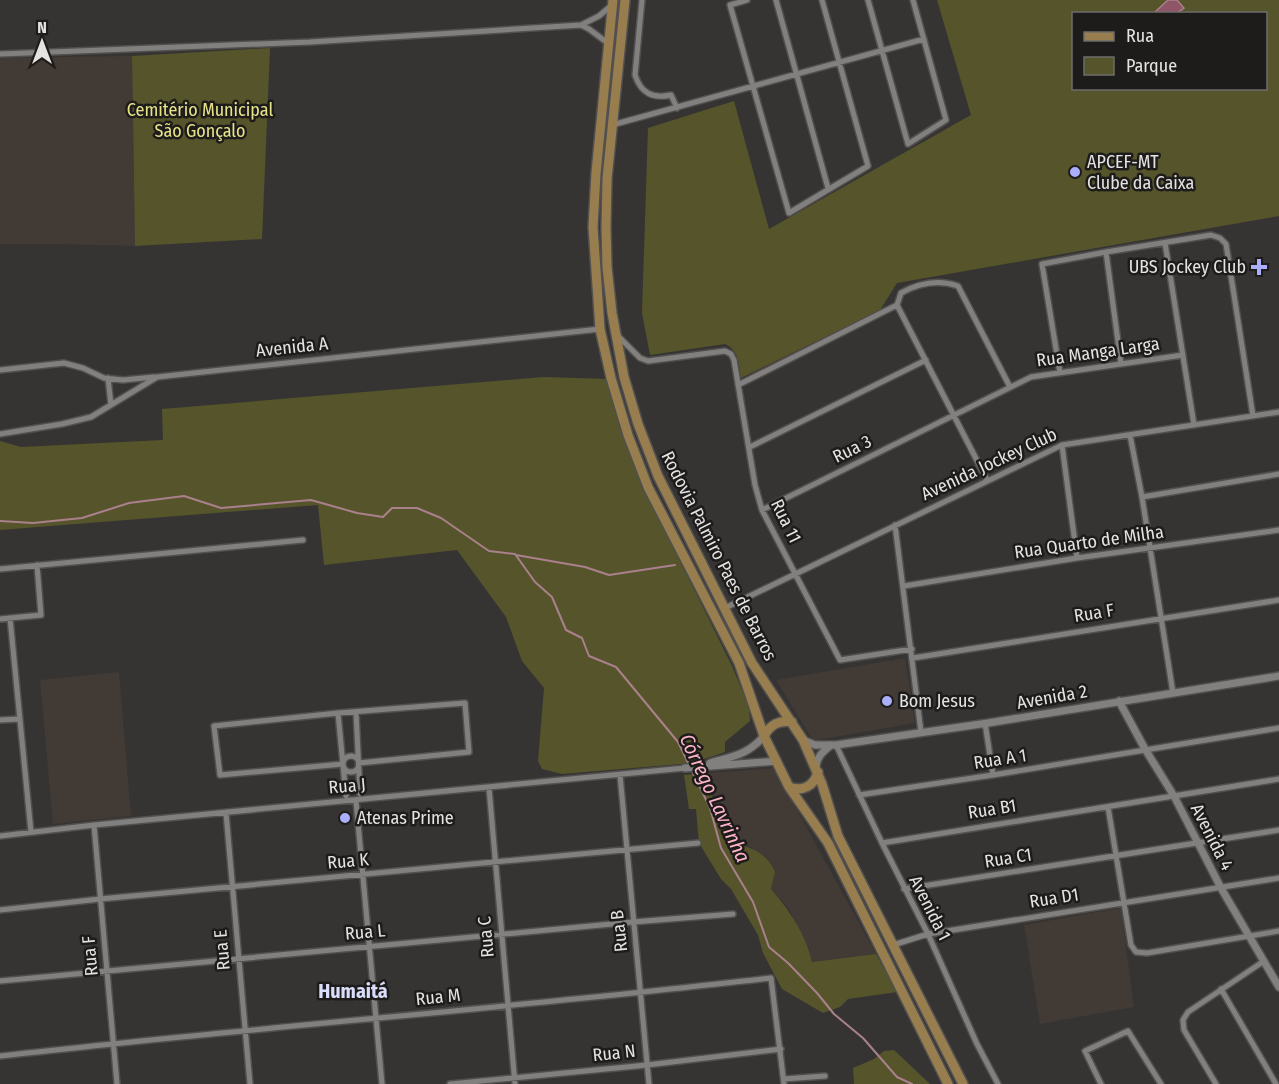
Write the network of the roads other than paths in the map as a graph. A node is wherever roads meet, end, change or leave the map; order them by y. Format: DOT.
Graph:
graph roads {
  1 [pos="625,0"];
  2 [pos="642,0"];
  3 [pos="747,0"];
  4 [pos="776,0"];
  5 [pos="822,0"];
  6 [pos="868,0"];
  7 [pos="913,0"];
  8 [pos="613,2"];
  9 [pos="581,26"];
  10 [pos="924,39"];
  11 [pos="609,44"];
  12 [pos="882,50"];
  13 [pos="0,54"];
  14 [pos="840,62"];
  15 [pos="797,74"];
  16 [pos="753,87"];
  17 [pos="677,108"];
  18 [pos="612,125"];
  19 [pos="828,189"];
  20 [pos="1166,243"];
  21 [pos="1106,252"];
  22 [pos="897,305"];
  23 [pos="600,329"];
  24 [pos="614,333"];
  25 [pos="1183,355"];
  26 [pos="927,360"];
  27 [pos="1121,364"];
  28 [pos="0,370"];
  29 [pos="1060,373"];
  30 [pos="156,377"];
  31 [pos="108,378"];
  32 [pos="738,385"];
  33 [pos="1010,387"];
  34 [pos="111,405"];
  35 [pos="1279,412"];
  36 [pos="954,416"];
  37 [pos="1253,416"];
  38 [pos="1194,425"];
  39 [pos="0,434"];
  40 [pos="1130,435"];
  41 [pos="1062,445"];
  42 [pos="750,447"];
  43 [pos="1279,474"];
  44 [pos="987,480"];
  45 [pos="1143,496"];
  46 [pos="762,510"];
  47 [pos="895,525"];
  48 [pos="1279,530"];
  49 [pos="303,540"];
  50 [pos="1150,549"];
  51 [pos="1077,558"];
  52 [pos="37,565"];
  53 [pos="0,569"];
  54 [pos="797,575"];
  55 [pos="903,586"];
  56 [pos="1279,600"];
  57 [pos="725,608"];
  58 [pos="1161,617"];
  59 [pos="10,618"];
  60 [pos="0,620"];
  61 [pos="912,649"];
  62 [pos="913,657"];
  63 [pos="1279,676"];
  64 [pos="1173,693"];
  65 [pos="1119,701"];
  66 [pos="356,711"];
  67 [pos="338,713"];
  68 [pos="20,718"];
  69 [pos="0,720"];
  70 [pos="792,722"];
  71 [pos="985,723"];
  72 [pos="1279,728"];
  73 [pos="921,732"];
  74 [pos="764,736"];
  75 [pos="803,740"];
  76 [pos="833,745"];
  77 [pos="1145,749"];
  78 [pos="777,761"];
  79 [pos="360,763"];
  80 [pos="343,764"];
  81 [pos="696,767"];
  82 [pos="685,768"];
  83 [pos="817,770"];
  84 [pos="620,775"];
  85 [pos="993,775"];
  86 [pos="1279,779"];
  87 [pos="789,787"];
  88 [pos="489,788"];
  89 [pos="360,795"];
  90 [pos="859,795"];
  91 [pos="346,796"];
  92 [pos="1174,796"];
  93 [pos="356,801"];
  94 [pos="1108,807"];
  95 [pos="226,813"];
  96 [pos="94,825"];
  97 [pos="1279,830"];
  98 [pos="30,832"];
  99 [pos="0,836"];
  100 [pos="698,843"];
  101 [pos="882,843"];
  102 [pos="1198,843"];
  103 [pos="626,850"];
  104 [pos="1117,856"];
  105 [pos="495,862"];
  106 [pos="363,875"];
  107 [pos="1279,878"];
  108 [pos="233,887"];
  109 [pos="1221,888"];
  110 [pos="904,889"];
  111 [pos="100,899"];
  112 [pos="1125,902"];
  113 [pos="0,910"];
  114 [pos="733,914"];
  115 [pos="633,922"];
  116 [pos="1279,931"];
  117 [pos="928,934"];
  118 [pos="501,935"];
  119 [pos="1250,936"];
  120 [pos="893,945"];
  121 [pos="370,947"];
  122 [pos="238,959"];
  123 [pos="1264,961"];
  124 [pos="106,971"];
  125 [pos="1277,980"];
  126 [pos="0,981"];
  127 [pos="1279,987"];
  128 [pos="1221,989"];
  129 [pos="641,993"];
  130 [pos="508,1005"];
  131 [pos="376,1019"];
  132 [pos="244,1031"];
  133 [pos="113,1043"];
  134 [pos="781,1049"];
  135 [pos="0,1056"];
  136 [pos="647,1065"];
  137 [pos="825,1076"];
  138 [pos="514,1081"];
  139 [pos="784,1081"];
  140 [pos="117,1084"];
  141 [pos="250,1084"];
  142 [pos="382,1084"];
  143 [pos="450,1084"];
  144 [pos="649,1084"];
  145 [pos="948,1084"];
  146 [pos="963,1084"];
  147 [pos="998,1084"];
  148 [pos="1101,1084"];
  149 [pos="1161,1084"];
  150 [pos="1216,1084"];
  151 [pos="1275,1084"];
  1 -- 18 [label="main road, Rodovia Palmiro Paes de Barros"];
  2 -- 17 [label="street"];
  3 -- 16 [label="street"];
  4 -- 15 [label="street"];
  5 -- 14 [label="street"];
  6 -- 12 [label="street"];
  7 -- 10 [label="street"];
  8 -- 9 [label="street"];
  8 -- 11 [label="main road, Rodovia Palmiro Paes de Barros"];
  9 -- 11 [label="street"];
  9 -- 13 [label="street"];
  10 -- 12 [label="street"];
  10 -- 12 [label="street"];
  11 -- 23 [label="main road, Rodovia Palmiro Paes de Barros"];
  12 -- 14 [label="street"];
  14 -- 15 [label="street"];
  14 -- 19 [label="street"];
  15 -- 16 [label="street"];
  15 -- 19 [label="street"];
  16 -- 17 [label="street"];
  16 -- 19 [label="street"];
  17 -- 18 [label="street"];
  18 -- 24 [label="main road, Rodovia Palmiro Paes de Barros"];
  20 -- 21 [label="street"];
  20 -- 25 [label="street"];
  20 -- 37 [label="street"];
  21 -- 27 [label="street"];
  21 -- 29 [label="street"];
  22 -- 26 [label="street"];
  22 -- 32 [label="street"];
  22 -- 33 [label="street"];
  23 -- 30 [label="street, Avenida A"];
  23 -- 74 [label="main road, Rodovia Palmiro Paes de Barros"];
  24 -- 32 [label="street, Rua 11"];
  24 -- 57 [label="main road, Rodovia Palmiro Paes de Barros"];
  25 -- 27 [label="street, Rua Manga Larga"];
  25 -- 38 [label="street"];
  26 -- 36 [label="street"];
  26 -- 42 [label="street"];
  27 -- 29 [label="street, Rua Manga Larga"];
  28 -- 31 [label="street"];
  29 -- 33 [label="street, Rua Manga Larga"];
  30 -- 31 [label="street"];
  30 -- 34 [label="street, Avenida A"];
  31 -- 34 [label="street"];
  32 -- 42 [label="street, Rua 11"];
  33 -- 36 [label="street, Rua Manga Larga"];
  34 -- 39 [label="street, Avenida A"];
  35 -- 37 [label="street, Avenida Jockey Club"];
  36 -- 44 [label="street"];
  36 -- 46 [label="street, Rua 3"];
  37 -- 38 [label="street, Avenida Jockey Club"];
  38 -- 40 [label="street, Avenida Jockey Club"];
  40 -- 41 [label="street, Avenida Jockey Club"];
  40 -- 45 [label="street"];
  41 -- 44 [label="street, Avenida Jockey Club"];
  41 -- 51 [label="street"];
  42 -- 46 [label="street, Rua 11"];
  43 -- 45 [label="street"];
  44 -- 47 [label="street, Avenida Jockey Club"];
  45 -- 50 [label="street"];
  46 -- 54 [label="street, Rua 11"];
  47 -- 54 [label="street, Avenida Jockey Club"];
  47 -- 55 [label="street"];
  48 -- 50 [label="street, Rua Quarto de Milha"];
  49 -- 52 [label="street"];
  50 -- 51 [label="street, Rua Quarto de Milha"];
  50 -- 58 [label="street"];
  51 -- 55 [label="street, Rua Quarto de Milha"];
  52 -- 53 [label="street"];
  52 -- 59 [label="street"];
  54 -- 57 [label="street"];
  54 -- 61 [label="street, Rua 11"];
  55 -- 61 [label="street"];
  56 -- 58 [label="street, Rua F"];
  57 -- 70 [label="main road, Rodovia Palmiro Paes de Barros"];
  58 -- 62 [label="street, Rua F"];
  58 -- 64 [label="street"];
  59 -- 60 [label="street"];
  59 -- 68 [label="street"];
  61 -- 62 [label="street"];
  62 -- 73 [label="street"];
  63 -- 64 [label="street, Avenida 2"];
  64 -- 65 [label="street, Avenida 2"];
  65 -- 71 [label="street, Avenida 2"];
  65 -- 77 [label="street, Avenida 4"];
  66 -- 67 [label="street"];
  66 -- 79 [label="street"];
  66 -- 79 [label="street"];
  67 -- 80 [label="street"];
  67 -- 80 [label="street"];
  68 -- 69 [label="street"];
  68 -- 98 [label="street"];
  70 -- 74 [label="main road"];
  70 -- 75 [label="main road, Rodovia Palmiro Paes de Barros"];
  71 -- 73 [label="street, Avenida 2"];
  71 -- 85 [label="street"];
  72 -- 77 [label="street, Rua A 1"];
  73 -- 76 [label="street, Avenida 2"];
  74 -- 78 [label="main road, Rodovia Palmiro Paes de Barros"];
  74 -- 81 [label="street, Rua J"];
  75 -- 76 [label="street, Avenida 2"];
  75 -- 83 [label="main road, Rodovia Palmiro Paes de Barros"];
  76 -- 83 [label="street"];
  76 -- 90 [label="street, Avenida 1"];
  77 -- 85 [label="street, Rua A 1"];
  77 -- 92 [label="street, Avenida 4"];
  78 -- 81 [label="street, Rua J"];
  78 -- 87 [label="main road, Rodovia Palmiro Paes de Barros"];
  79 -- 80 [label="street"];
  79 -- 80 [label="street"];
  79 -- 89 [label="street"];
  80 -- 91 [label="street"];
  81 -- 82 [label="street, Rua J"];
  82 -- 84 [label="street, Rua J"];
  83 -- 87 [label="main road"];
  83 -- 120 [label="main road, Rodovia Palmiro Paes de Barros"];
  84 -- 88 [label="street, Rua J"];
  84 -- 103 [label="street, Rua B"];
  85 -- 90 [label="street, Rua A 1"];
  86 -- 92 [label="street, Rua B1"];
  87 -- 145 [label="main road, Rodovia Palmiro Paes de Barros"];
  88 -- 93 [label="street, Rua J"];
  88 -- 105 [label="street, Rua C"];
  90 -- 101 [label="street, Avenida 1"];
  92 -- 94 [label="street, Rua B1"];
  92 -- 102 [label="street, Avenida 4"];
  93 -- 95 [label="street, Rua J"];
  93 -- 106 [label="street"];
  94 -- 101 [label="street, Rua B1"];
  94 -- 104 [label="street"];
  95 -- 96 [label="street, Rua J"];
  95 -- 108 [label="street, Rua E"];
  96 -- 98 [label="street, Rua J"];
  96 -- 111 [label="street, Rua F"];
  97 -- 102 [label="street, Rua C1"];
  98 -- 99 [label="street, Rua J"];
  100 -- 103 [label="street, Rua K"];
  101 -- 110 [label="street, Avenida 1"];
  102 -- 104 [label="street, Rua C1"];
  102 -- 109 [label="street, Avenida 4"];
  103 -- 105 [label="street, Rua K"];
  103 -- 115 [label="street, Rua B"];
  104 -- 110 [label="street, Rua C1"];
  104 -- 112 [label="street"];
  105 -- 106 [label="street, Rua K"];
  105 -- 118 [label="street, Rua C"];
  106 -- 108 [label="street, Rua K"];
  106 -- 121 [label="street"];
  107 -- 109 [label="street, Rua D1"];
  108 -- 111 [label="street, Rua K"];
  108 -- 122 [label="street, Rua E"];
  109 -- 112 [label="street, Rua D1"];
  109 -- 119 [label="street, Avenida 4"];
  110 -- 117 [label="street, Avenida 1"];
  111 -- 113 [label="street, Rua K"];
  111 -- 124 [label="street, Rua F"];
  112 -- 117 [label="street, Rua D1"];
  112 -- 119 [label="street"];
  114 -- 115 [label="street, Rua L"];
  115 -- 118 [label="street, Rua L"];
  115 -- 129 [label="street, Rua B"];
  116 -- 119 [label="street"];
  117 -- 120 [label="street, Rua D1"];
  117 -- 147 [label="street, Avenida 1"];
  118 -- 121 [label="street, Rua L"];
  118 -- 130 [label="street, Rua C"];
  119 -- 123 [label="street, Avenida 4"];
  120 -- 146 [label="main road, Rodovia Palmiro Paes de Barros"];
  121 -- 122 [label="street, Rua L"];
  121 -- 131 [label="street"];
  122 -- 124 [label="street, Rua L"];
  122 -- 132 [label="street, Rua E"];
  123 -- 125 [label="street, Avenida 4"];
  123 -- 128 [label="street"];
  124 -- 126 [label="street, Rua L"];
  124 -- 133 [label="street, Rua F"];
  125 -- 127 [label="street, Avenida 4"];
  128 -- 150 [label="street"];
  128 -- 151 [label="street"];
  129 -- 130 [label="street, Rua M"];
  129 -- 134 [label="street, Rua M"];
  129 -- 136 [label="street, Rua B"];
  130 -- 131 [label="street, Rua M"];
  130 -- 138 [label="street, Rua C"];
  131 -- 132 [label="street, Rua M"];
  131 -- 142 [label="street"];
  132 -- 133 [label="street, Rua M"];
  132 -- 141 [label="street, Rua E"];
  133 -- 135 [label="street, Rua M"];
  133 -- 140 [label="street, Rua F"];
  134 -- 136 [label="street, Rua N"];
  134 -- 139 [label="street"];
  136 -- 138 [label="street, Rua N"];
  136 -- 144 [label="street, Rua B"];
  137 -- 139 [label="street"];
  138 -- 143 [label="street, Rua N"];
  148 -- 149 [label="street"];
}
